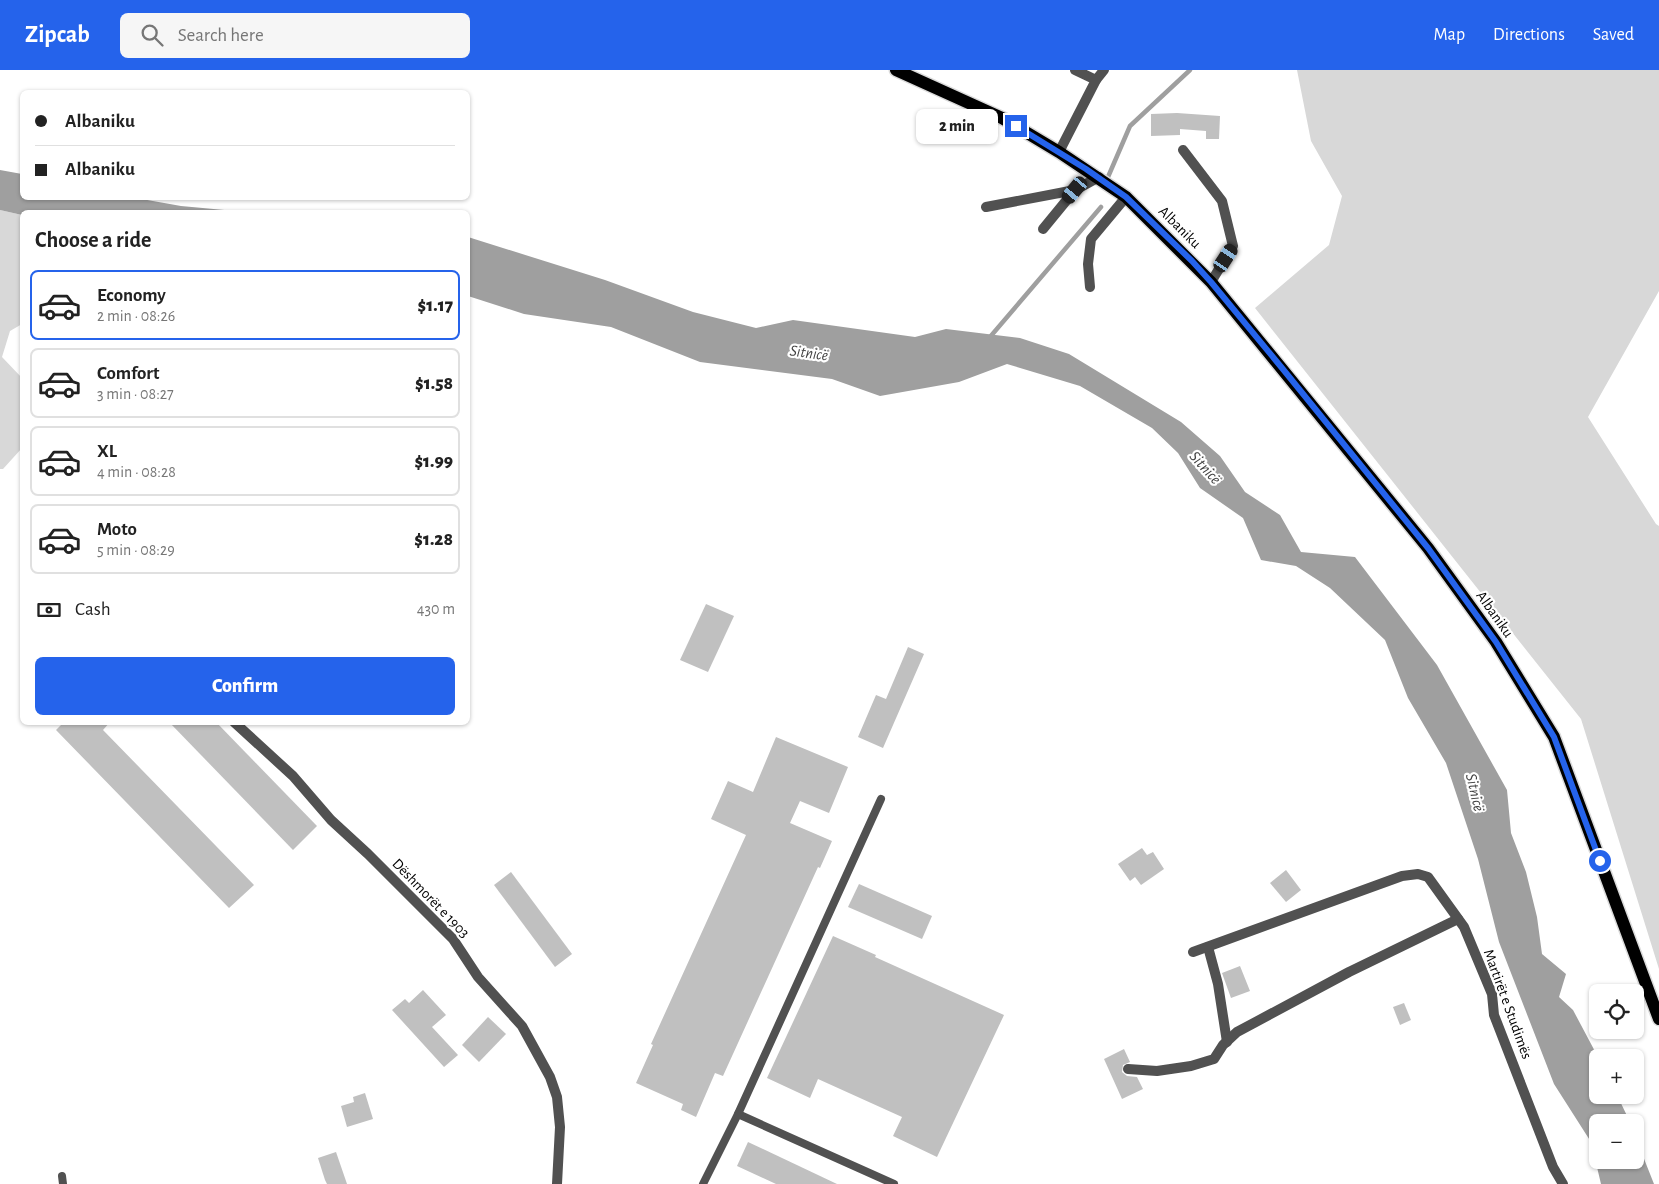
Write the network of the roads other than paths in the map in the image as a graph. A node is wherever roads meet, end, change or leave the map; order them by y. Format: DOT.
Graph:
graph roads {
  1 [pos="896,70"];
  2 [pos="1075,70"];
  3 [pos="1104,70"];
  4 [pos="1096,80"];
  5 [pos="1183,150"];
  6 [pos="1060,152"];
  7 [pos="1099,177"];
  8 [pos="1075,190"];
  9 [pos="1126,197"];
  10 [pos="986,206"];
  11 [pos="1043,229"];
  12 [pos="1211,282"];
  13 [pos="1090,287"];
  14 [pos="237,725"];
  15 [pos="881,799"];
  16 [pos="1458,919"];
  17 [pos="1208,946"];
  18 [pos="1193,952"];
  19 [pos="1659,1019"];
  20 [pos="1227,1042"];
  21 [pos="1128,1069"];
  22 [pos="738,1114"];
  23 [pos="557,1184"];
  24 [pos="703,1184"];
  25 [pos="894,1184"];
  26 [pos="1563,1184"];
  1 -- 6 [label="main road, Albaniku"];
  2 -- 4 [label="street"];
  3 -- 4 [label="street"];
  4 -- 6 [label="street"];
  5 -- 12 [label="street"];
  6 -- 7 [label="main road, Albaniku"];
  7 -- 8 [label="street"];
  7 -- 9 [label="main road, Albaniku"];
  8 -- 10 [label="street"];
  8 -- 11 [label="street"];
  9 -- 12 [label="main road, Albaniku"];
  9 -- 13 [label="street"];
  12 -- 19 [label="main road, Albaniku"];
  14 -- 23 [label="street, Dëshmorët e 1903"];
  15 -- 22 [label="lane"];
  16 -- 17 [label="street, Martirët e Studimës"];
  16 -- 20 [label="street"];
  16 -- 26 [label="street, Martirët e Studimës"];
  17 -- 18 [label="street, Martirët e Studimës"];
  17 -- 20 [label="street"];
  20 -- 21 [label="street"];
  22 -- 24 [label="lane"];
  22 -- 25 [label="lane"];
}
